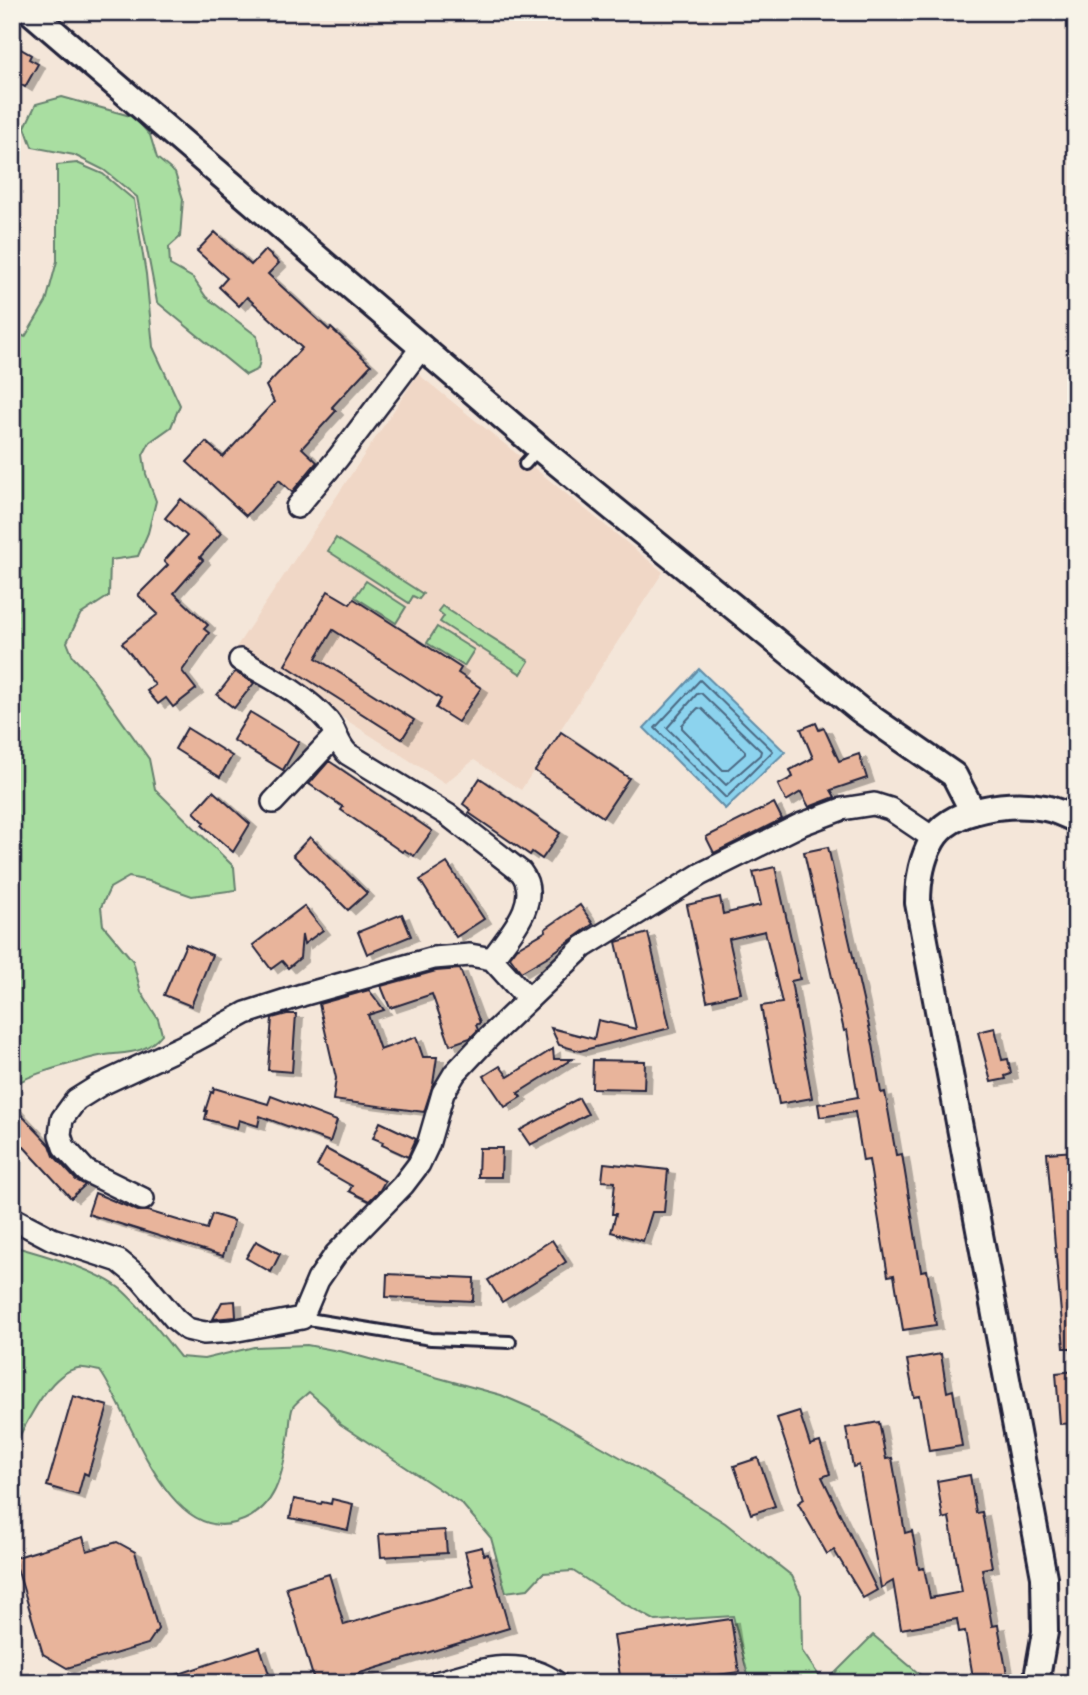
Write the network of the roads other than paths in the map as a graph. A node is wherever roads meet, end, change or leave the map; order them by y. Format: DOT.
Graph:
graph roads {
  1 [pos="31,12"];
  2 [pos="422,347"];
  3 [pos="297,506"];
  4 [pos="240,660"];
  5 [pos="335,736"];
  6 [pos="273,802"];
  7 [pos="973,812"];
  8 [pos="1076,820"];
  9 [pos="933,838"];
  10 [pos="492,959"];
  11 [pos="528,999"];
  12 [pos="143,1199"];
  13 [pos="12,1218"];
  14 [pos="302,1318"];
  15 [pos="510,1342"];
  16 [pos="436,1683"];
  17 [pos="556,1683"];
  18 [pos="1036,1683"];
  1 -- 2 [label="street"];
  2 -- 3 [label="street"];
  2 -- 7 [label="street"];
  4 -- 5 [label="street"];
  5 -- 6 [label="street"];
  5 -- 10 [label="street"];
  7 -- 8 [label="street"];
  7 -- 9 [label="street"];
  9 -- 11 [label="street"];
  9 -- 18 [label="street"];
  10 -- 11 [label="street"];
  10 -- 12 [label="street"];
  11 -- 14 [label="street"];
  13 -- 14 [label="street"];
  14 -- 15 [label="lane"];
  16 -- 17 [label="street"];
}
